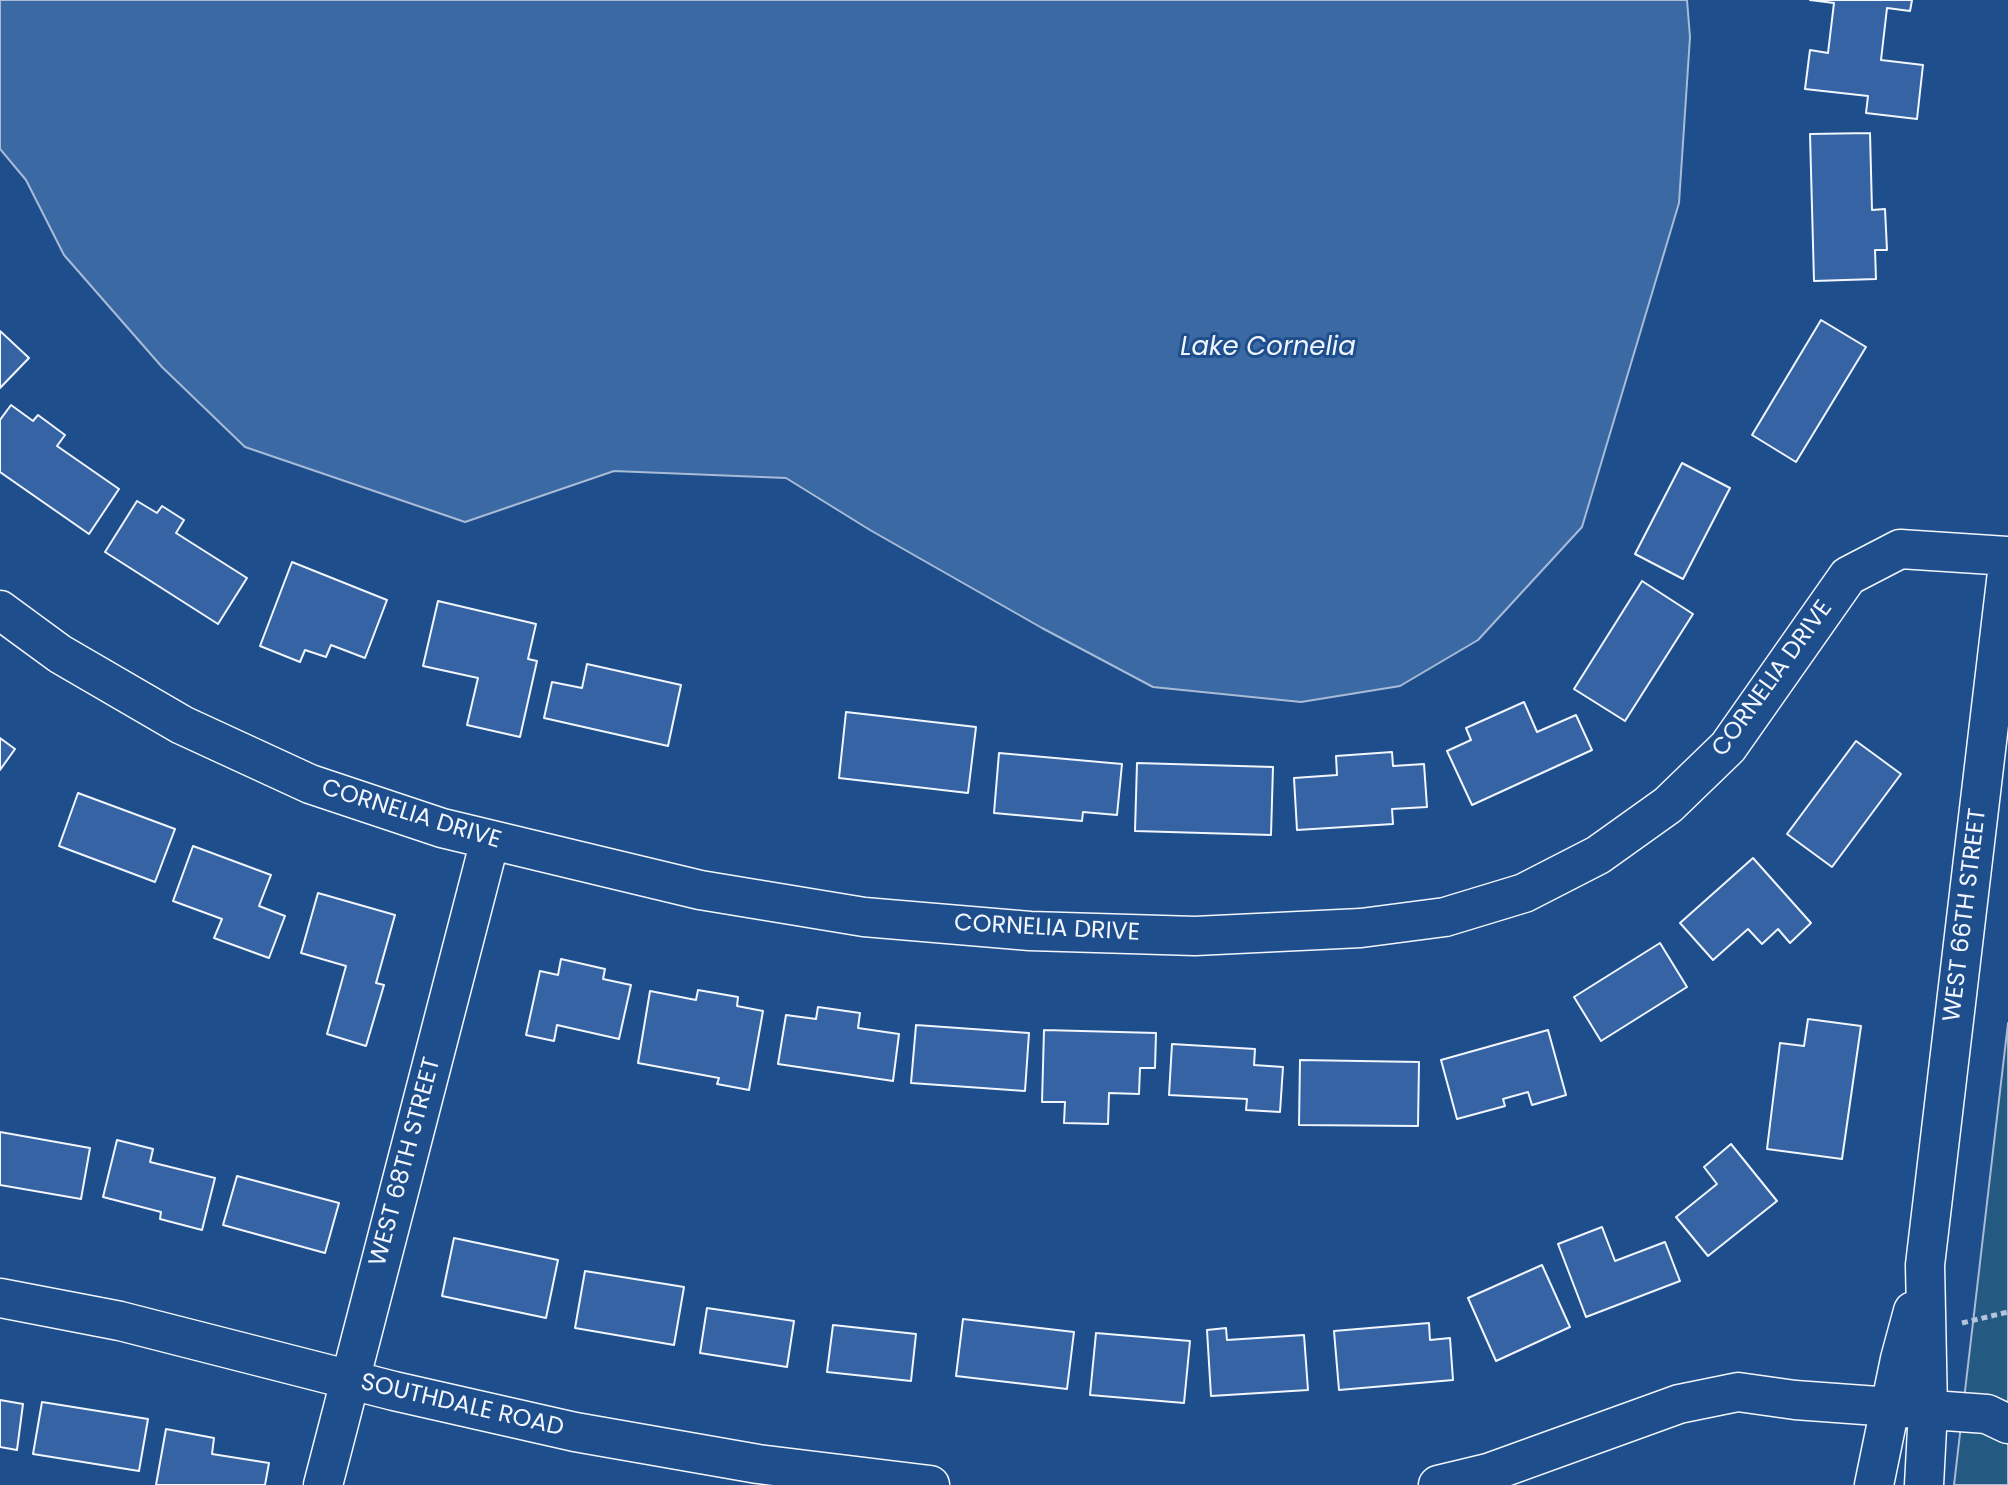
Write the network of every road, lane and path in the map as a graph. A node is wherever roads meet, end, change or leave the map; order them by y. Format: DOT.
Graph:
graph roads {
  1 [pos="2008,556"];
  2 [pos="2008,564"];
  3 [pos="0,610"];
  4 [pos="490,840"];
  5 [pos="1925,1265"];
  6 [pos="0,1298"];
  7 [pos="2008,1312"];
  8 [pos="1949,1326"];
  9 [pos="350,1380"];
  10 [pos="1890,1407"];
  11 [pos="1928,1410"];
  12 [pos="2008,1424"];
  13 [pos="323,1485"];
  14 [pos="930,1485"];
  15 [pos="1438,1485"];
  16 [pos="1874,1485"];
  17 [pos="1924,1485"];
  1 -- 4 [label="street, CORNELIA DRIVE"];
  2 -- 5 [label="street, WEST 66TH STREET"];
  3 -- 4 [label="street, CORNELIA DRIVE"];
  4 -- 9 [label="street, WEST 68TH STREET"];
  5 -- 10 [label="street, WEST 66TH STREET"];
  5 -- 11 [label="street, WEST 66TH STREET"];
  6 -- 9 [label="street, SOUTHDALE ROAD"];
  7 -- 8 [label="path"];
  9 -- 13 [label="street, WEST 68TH STREET"];
  9 -- 14 [label="street, SOUTHDALE ROAD"];
  10 -- 11 [label="street"];
  10 -- 15 [label="street"];
  10 -- 16 [label="street, WEST 66TH STREET"];
  11 -- 12 [label="street"];
  11 -- 17 [label="street, WEST 66TH STREET"];
}
